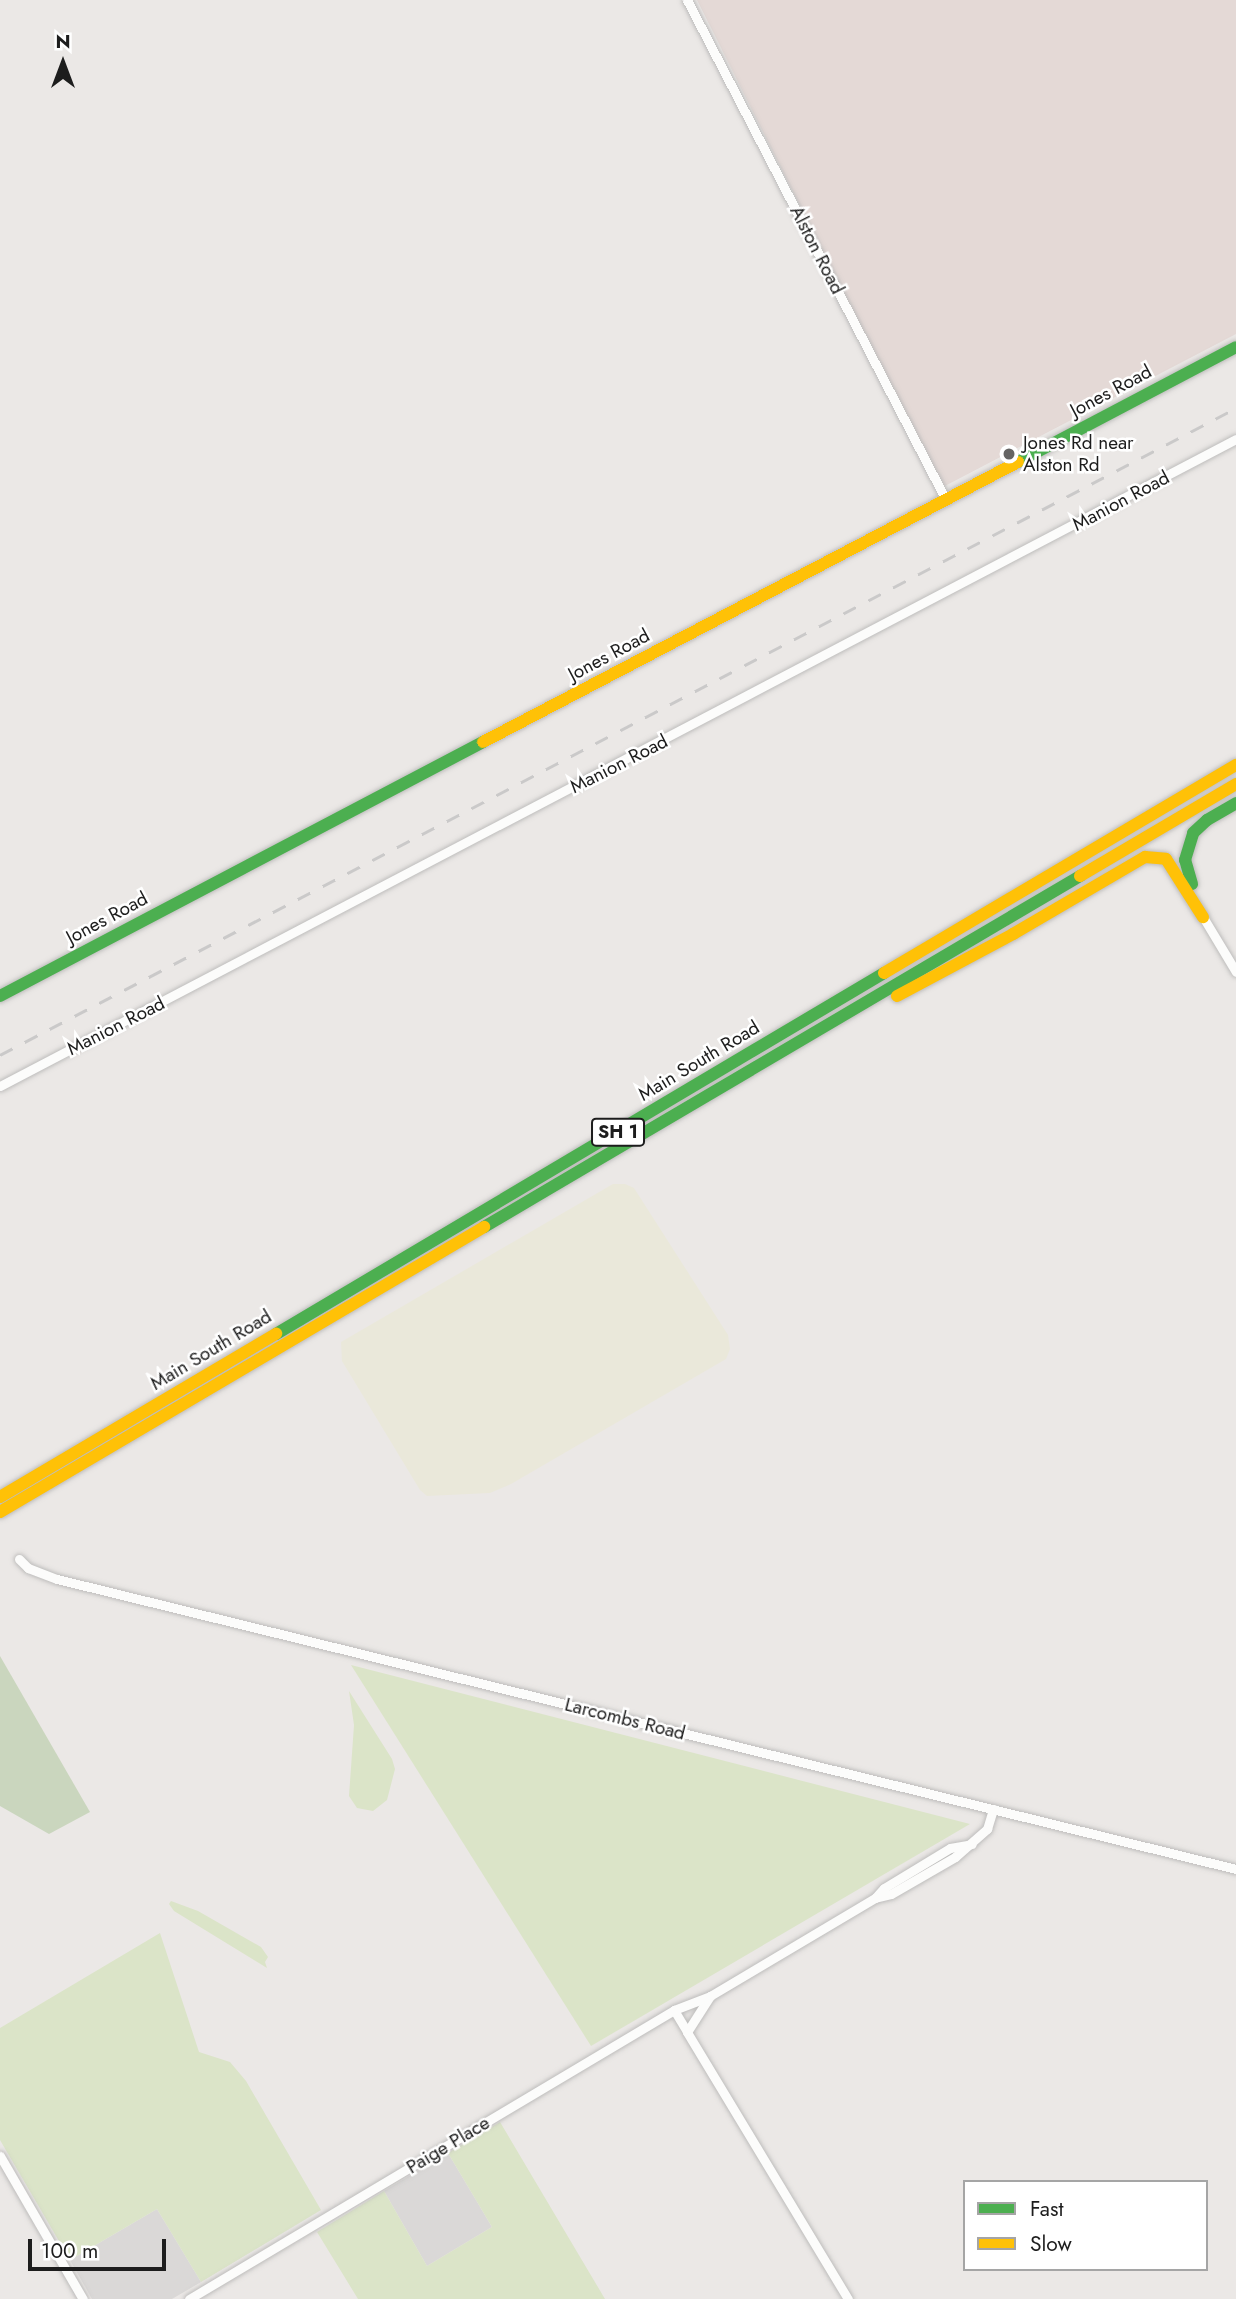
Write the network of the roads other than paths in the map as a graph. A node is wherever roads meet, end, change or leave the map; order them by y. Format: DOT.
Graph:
graph roads {
  1 [pos="687,0"];
  2 [pos="1236,347"];
  3 [pos="1236,439"];
  4 [pos="946,500"];
  5 [pos="1236,765"];
  6 [pos="1236,784"];
  7 [pos="1236,803"];
  8 [pos="1203,917"];
  9 [pos="1236,972"];
  10 [pos="0,996"];
  11 [pos="800,1042"];
  12 [pos="0,1086"];
  13 [pos="0,1497"];
  14 [pos="0,1512"];
  15 [pos="19,1559"];
  16 [pos="993,1809"];
  17 [pos="1236,1869"];
  18 [pos="710,1996"];
  19 [pos="674,2010"];
  20 [pos="687,2032"];
  21 [pos="0,2156"];
  22 [pos="83,2299"];
  23 [pos="189,2299"];
  24 [pos="848,2299"];
  1 -- 4 [label="street, Alston Road"];
  2 -- 4 [label="main road, Jones Road"];
  3 -- 12 [label="street, Manion Road"];
  4 -- 10 [label="main road, Jones Road"];
  5 -- 13 [label="main road, Main South Road / SH 1"];
  6 -- 11 [label="main road, Main South Road / SH 1"];
  7 -- 8 [label="main road"];
  8 -- 9 [label="street"];
  8 -- 11 [label="main road"];
  11 -- 14 [label="main road, Main South Road / SH 1"];
  15 -- 16 [label="street, Larcombs Road"];
  16 -- 17 [label="street, Larcombs Road"];
  16 -- 18 [label="street, Paige Place"];
  18 -- 19 [label="street, Paige Place"];
  18 -- 20 [label="street, Paige Place"];
  19 -- 20 [label="street"];
  19 -- 23 [label="street, Paige Place"];
  20 -- 24 [label="street"];
  21 -- 22 [label="street"];
}
